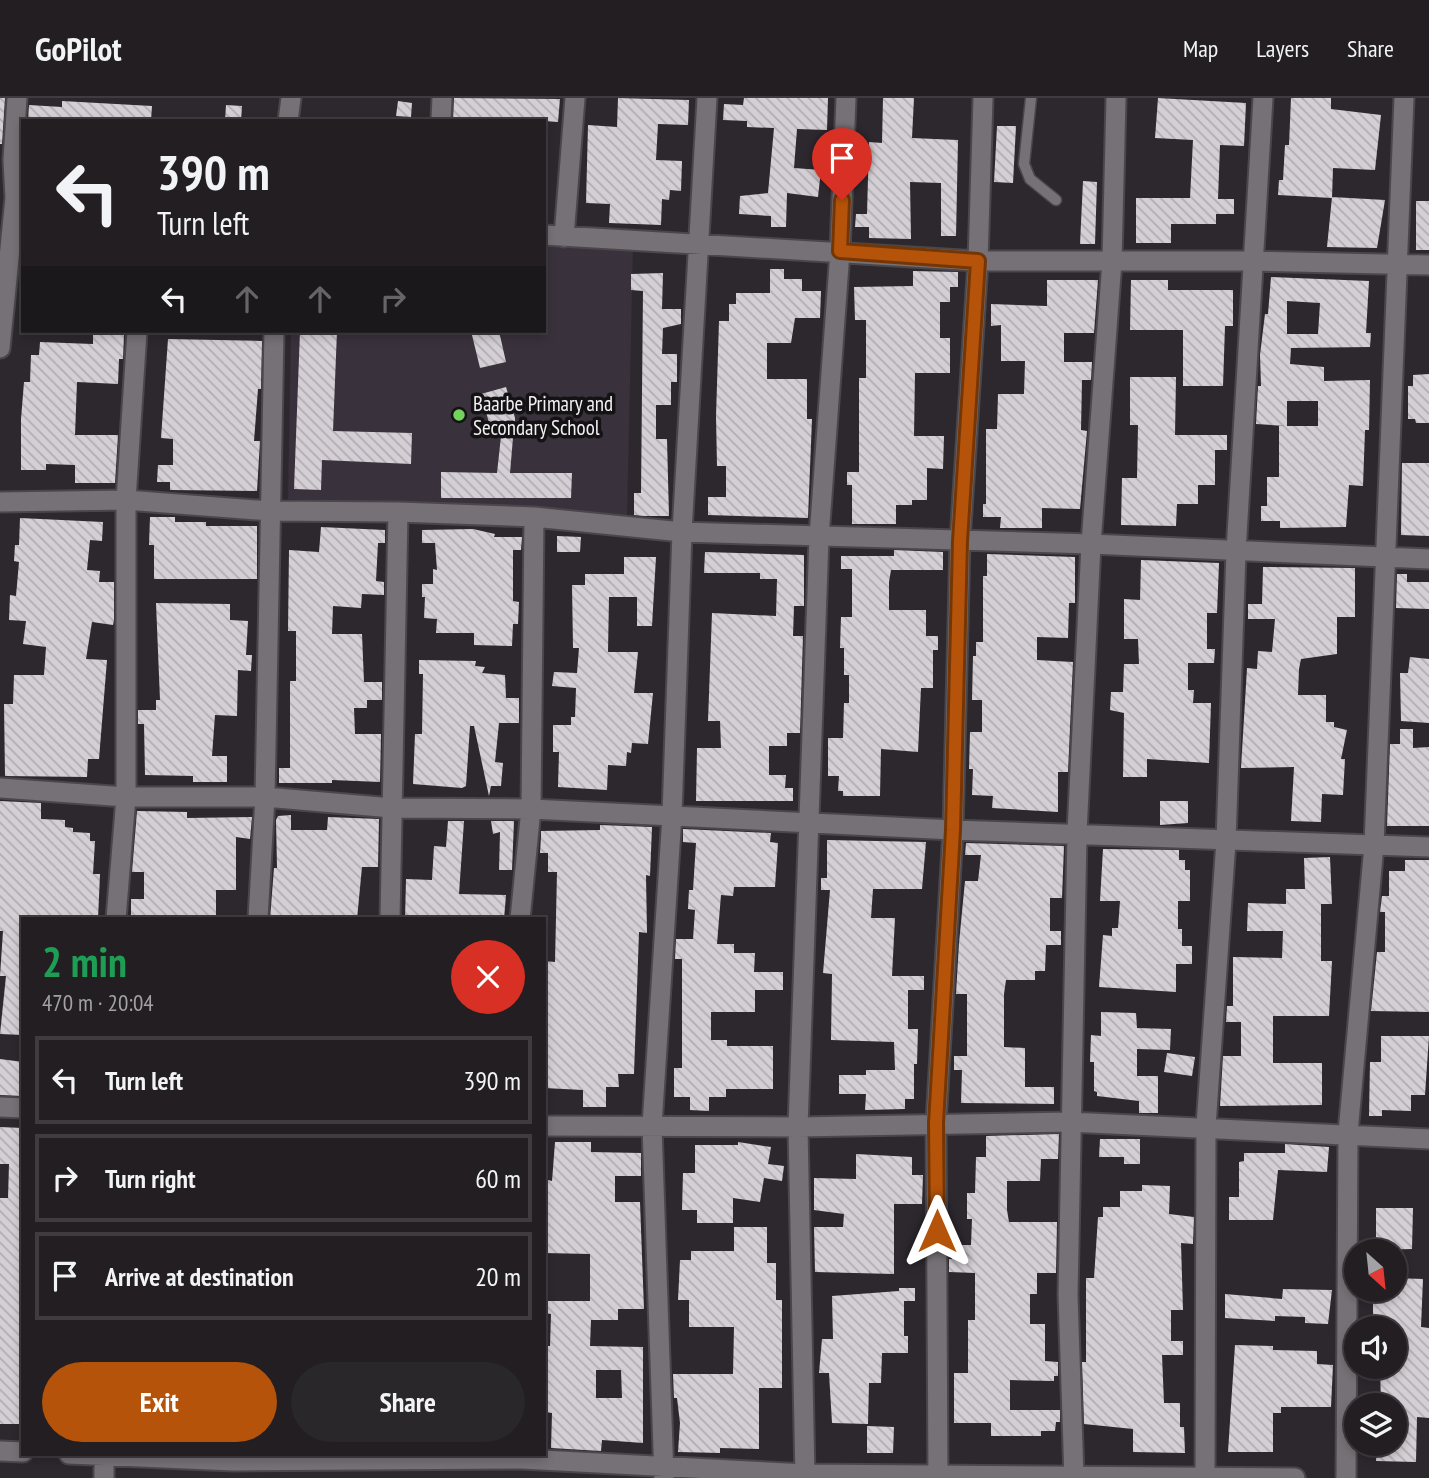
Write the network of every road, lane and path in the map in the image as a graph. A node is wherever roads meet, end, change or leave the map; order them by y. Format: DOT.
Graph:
graph roads {
  1 [pos="17,98"];
  2 [pos="280,98"];
  3 [pos="291,98"];
  4 [pos="442,98"];
  5 [pos="575,98"];
  6 [pos="707,98"];
  7 [pos="846,98"];
  8 [pos="983,98"];
  9 [pos="1031,98"];
  10 [pos="1116,98"];
  11 [pos="1263,98"];
  12 [pos="1404,98"];
  13 [pos="288,119"];
  14 [pos="441,119"];
  15 [pos="1056,200"];
  16 [pos="12,218"];
  17 [pos="546,235"];
  18 [pos="564,237"];
  19 [pos="699,243"];
  20 [pos="840,251"];
  21 [pos="978,261"];
  22 [pos="1112,261"];
  23 [pos="1253,261"];
  24 [pos="1399,264"];
  25 [pos="1429,265"];
  26 [pos="137,333"];
  27 [pos="274,333"];
  28 [pos="0,348"];
  29 [pos="126,500"];
  30 [pos="0,502"];
  31 [pos="270,511"];
  32 [pos="398,512"];
  33 [pos="534,517"];
  34 [pos="682,532"];
  35 [pos="819,537"];
  36 [pos="960,541"];
  37 [pos="1091,544"];
  38 [pos="1236,552"];
  39 [pos="1387,559"];
  40 [pos="1429,559"];
  41 [pos="0,788"];
  42 [pos="126,797"];
  43 [pos="265,797"];
  44 [pos="392,808"];
  45 [pos="531,809"];
  46 [pos="672,815"];
  47 [pos="810,822"];
  48 [pos="953,830"];
  49 [pos="1077,833"];
  50 [pos="1226,841"];
  51 [pos="1374,845"];
  52 [pos="1429,847"];
  53 [pos="116,917"];
  54 [pos="258,917"];
  55 [pos="390,917"];
  56 [pos="520,917"];
  57 [pos="0,1107"];
  58 [pos="21,1108"];
  59 [pos="1069,1122"];
  60 [pos="936,1123"];
  61 [pos="546,1126"];
  62 [pos="652,1126"];
  63 [pos="1206,1126"];
  64 [pos="798,1127"];
  65 [pos="1348,1133"];
  66 [pos="1429,1139"];
  67 [pos="0,1451"];
  68 [pos="21,1452"];
  69 [pos="104,1456"];
  70 [pos="117,1456"];
  71 [pos="388,1464"];
  72 [pos="522,1464"];
  73 [pos="234,1465"];
  74 [pos="664,1473"];
  75 [pos="938,1475"];
  76 [pos="806,1476"];
  77 [pos="1074,1476"];
  78 [pos="1205,1477"];
  79 [pos="104,1478"];
  80 [pos="1295,1478"];
  81 [pos="1346,1478"];
  1 -- 16 [label="street"];
  2 -- 3 [label="street"];
  3 -- 13 [label="street"];
  4 -- 14 [label="street"];
  5 -- 18 [label="street"];
  6 -- 19 [label="street"];
  7 -- 20 [label="street"];
  8 -- 21 [label="street"];
  9 -- 15 [label="lane"];
  10 -- 22 [label="street"];
  11 -- 23 [label="street"];
  12 -- 24 [label="street"];
  16 -- 28 [label="street"];
  17 -- 18 [label="street"];
  18 -- 19 [label="street"];
  19 -- 20 [label="street"];
  19 -- 34 [label="street"];
  20 -- 21 [label="street"];
  20 -- 35 [label="street"];
  21 -- 22 [label="street"];
  21 -- 36 [label="street"];
  22 -- 23 [label="street"];
  22 -- 37 [label="street"];
  23 -- 24 [label="street"];
  23 -- 38 [label="street"];
  24 -- 25 [label="street"];
  24 -- 39 [label="street"];
  26 -- 29 [label="street"];
  27 -- 31 [label="street"];
  29 -- 30 [label="street"];
  29 -- 31 [label="street"];
  29 -- 42 [label="street"];
  31 -- 32 [label="street"];
  31 -- 43 [label="street"];
  32 -- 33 [label="street"];
  32 -- 44 [label="street"];
  33 -- 34 [label="street"];
  33 -- 45 [label="street"];
  34 -- 35 [label="street"];
  34 -- 46 [label="street"];
  35 -- 36 [label="street"];
  35 -- 47 [label="street"];
  36 -- 37 [label="street"];
  36 -- 48 [label="street"];
  37 -- 38 [label="street"];
  37 -- 49 [label="street"];
  38 -- 39 [label="street"];
  38 -- 50 [label="street"];
  39 -- 40 [label="street"];
  39 -- 51 [label="street"];
  41 -- 42 [label="street"];
  42 -- 43 [label="street"];
  42 -- 53 [label="street"];
  43 -- 44 [label="street"];
  43 -- 54 [label="street"];
  44 -- 45 [label="street"];
  44 -- 55 [label="street"];
  45 -- 46 [label="street"];
  45 -- 56 [label="street"];
  46 -- 47 [label="street"];
  46 -- 62 [label="street"];
  47 -- 48 [label="street"];
  47 -- 64 [label="street"];
  48 -- 49 [label="street"];
  48 -- 60 [label="street"];
  49 -- 50 [label="street"];
  49 -- 59 [label="street"];
  50 -- 51 [label="street"];
  50 -- 63 [label="street"];
  51 -- 52 [label="street"];
  51 -- 65 [label="street"];
  57 -- 58 [label="street"];
  59 -- 60 [label="street"];
  59 -- 63 [label="street"];
  59 -- 77 [label="street"];
  60 -- 64 [label="street"];
  60 -- 75 [label="street"];
  61 -- 62 [label="street"];
  62 -- 64 [label="street"];
  62 -- 74 [label="street"];
  63 -- 65 [label="street"];
  63 -- 78 [label="street"];
  64 -- 76 [label="street"];
  65 -- 66 [label="street"];
  65 -- 81 [label="street"];
  67 -- 68 [label="street"];
  69 -- 79 [label="street"];
  70 -- 73 [label="street"];
  71 -- 72 [label="street"];
  71 -- 73 [label="street"];
  72 -- 74 [label="street"];
  74 -- 76 [label="street"];
  75 -- 76 [label="street"];
  75 -- 77 [label="street"];
  77 -- 78 [label="street"];
  78 -- 80 [label="street"];
}
